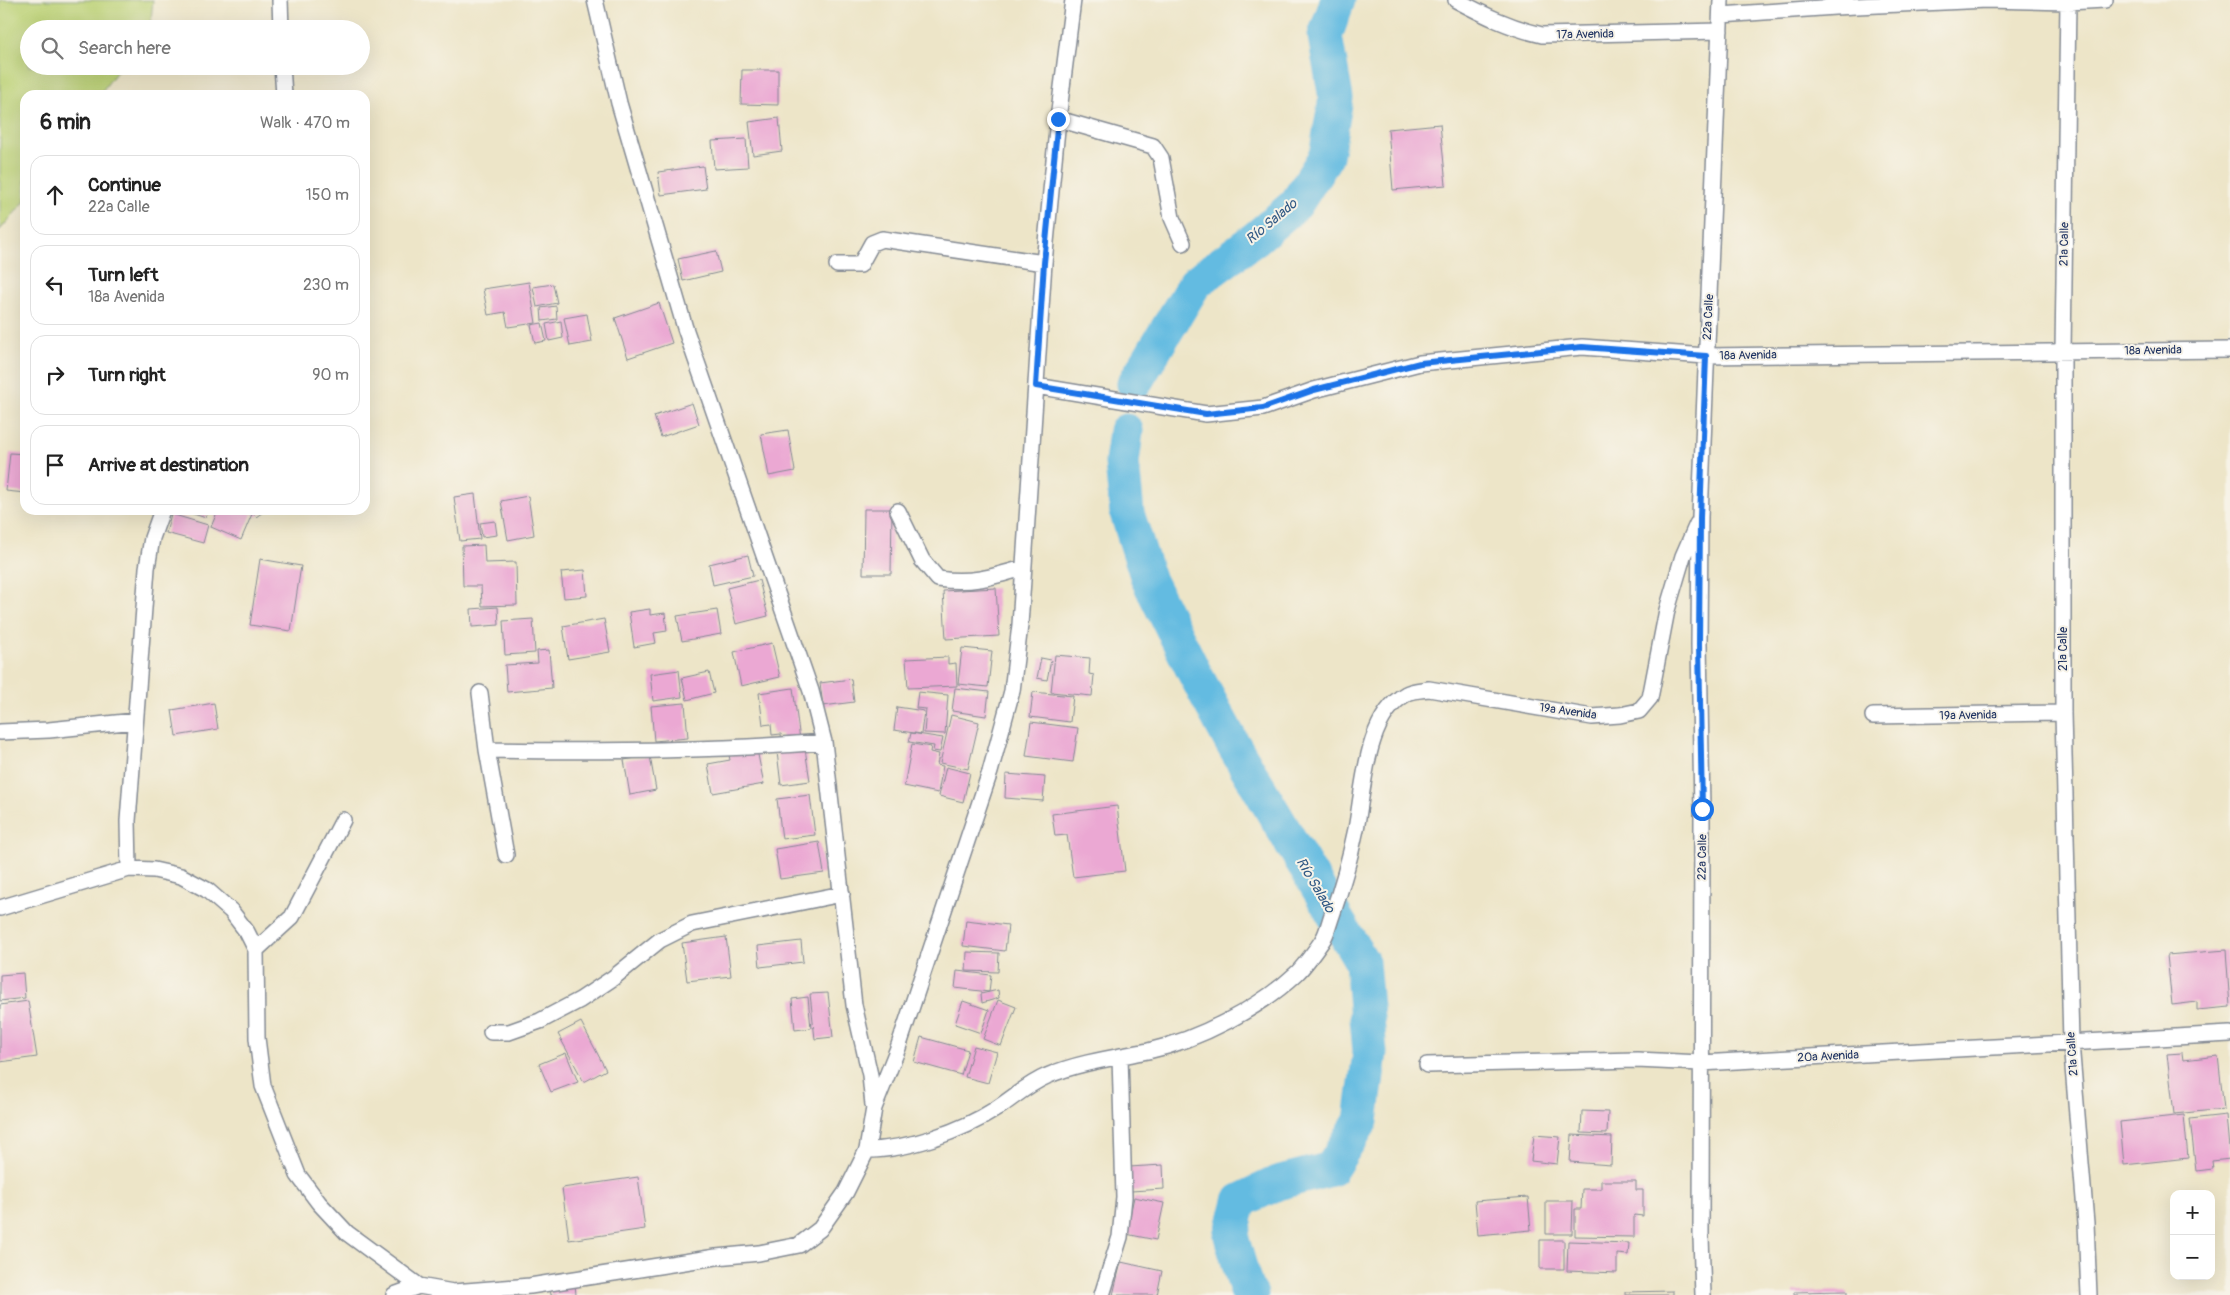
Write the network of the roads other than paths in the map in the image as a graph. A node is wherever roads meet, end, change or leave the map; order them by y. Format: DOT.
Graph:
graph roads {
  1 [pos="280,0"];
  2 [pos="595,0"];
  3 [pos="1073,0"];
  4 [pos="1456,0"];
  5 [pos="2105,0"];
  6 [pos="2068,2"];
  7 [pos="1721,7"];
  8 [pos="281,20"];
  9 [pos="1720,31"];
  10 [pos="283,75"];
  11 [pos="284,90"];
  12 [pos="1058,119"];
  13 [pos="1183,242"];
  14 [pos="1044,263"];
  15 [pos="836,265"];
  16 [pos="2230,350"];
  17 [pos="2063,351"];
  18 [pos="1706,356"];
  19 [pos="1036,386"];
  20 [pos="898,510"];
  21 [pos="160,515"];
  22 [pos="1700,518"];
  23 [pos="1023,568"];
  24 [pos="480,693"];
  25 [pos="2063,713"];
  26 [pos="1873,716"];
  27 [pos="135,721"];
  28 [pos="0,732"];
  29 [pos="824,742"];
  30 [pos="487,750"];
  31 [pos="343,820"];
  32 [pos="506,855"];
  33 [pos="129,869"];
  34 [pos="842,894"];
  35 [pos="0,908"];
  36 [pos="256,950"];
  37 [pos="491,1032"];
  38 [pos="2230,1034"];
  39 [pos="2071,1043"];
  40 [pos="1120,1056"];
  41 [pos="894,1058"];
  42 [pos="867,1061"];
  43 [pos="1701,1063"];
  44 [pos="1427,1065"];
  45 [pos="874,1108"];
  46 [pos="867,1150"];
  47 [pos="419,1286"];
  48 [pos="394,1295"];
  49 [pos="1102,1295"];
  50 [pos="1703,1295"];
  51 [pos="2089,1295"];
  1 -- 8 [label="street"];
  2 -- 29 [label="street"];
  3 -- 12 [label="street"];
  4 -- 9 [label="street, 17a Avenida"];
  5 -- 6 [label="street"];
  6 -- 7 [label="street"];
  6 -- 17 [label="street, 21a Calle"];
  7 -- 9 [label="street, 22a Calle"];
  9 -- 18 [label="street, 22a Calle"];
  10 -- 11 [label="street"];
  12 -- 13 [label="street"];
  12 -- 14 [label="street"];
  14 -- 15 [label="street"];
  14 -- 19 [label="street"];
  16 -- 17 [label="street, 18a Avenida"];
  17 -- 18 [label="street, 18a Avenida"];
  17 -- 25 [label="street, 21a Calle"];
  18 -- 19 [label="street, 18a Avenida"];
  18 -- 22 [label="street, 22a Calle"];
  19 -- 23 [label="street"];
  20 -- 23 [label="street"];
  21 -- 27 [label="street"];
  22 -- 40 [label="street, 19a Avenida"];
  22 -- 43 [label="street, 22a Calle"];
  23 -- 41 [label="street"];
  24 -- 30 [label="street"];
  25 -- 26 [label="street, 19a Avenida"];
  25 -- 39 [label="street, 21a Calle"];
  27 -- 28 [label="street"];
  27 -- 33 [label="street"];
  29 -- 30 [label="street"];
  29 -- 34 [label="street"];
  30 -- 32 [label="street"];
  31 -- 36 [label="street"];
  33 -- 35 [label="street"];
  33 -- 36 [label="street"];
  34 -- 37 [label="street"];
  34 -- 42 [label="street"];
  36 -- 47 [label="street"];
  38 -- 39 [label="street, 20a Avenida"];
  39 -- 43 [label="street, 20a Avenida"];
  39 -- 51 [label="street, 21a Calle"];
  40 -- 46 [label="street"];
  40 -- 49 [label="street"];
  41 -- 42 [label="street"];
  41 -- 45 [label="street"];
  42 -- 45 [label="street"];
  43 -- 44 [label="street, 20a Avenida"];
  43 -- 50 [label="street, 22a Calle"];
  45 -- 46 [label="street"];
  46 -- 47 [label="street"];
  47 -- 48 [label="street"];
}
